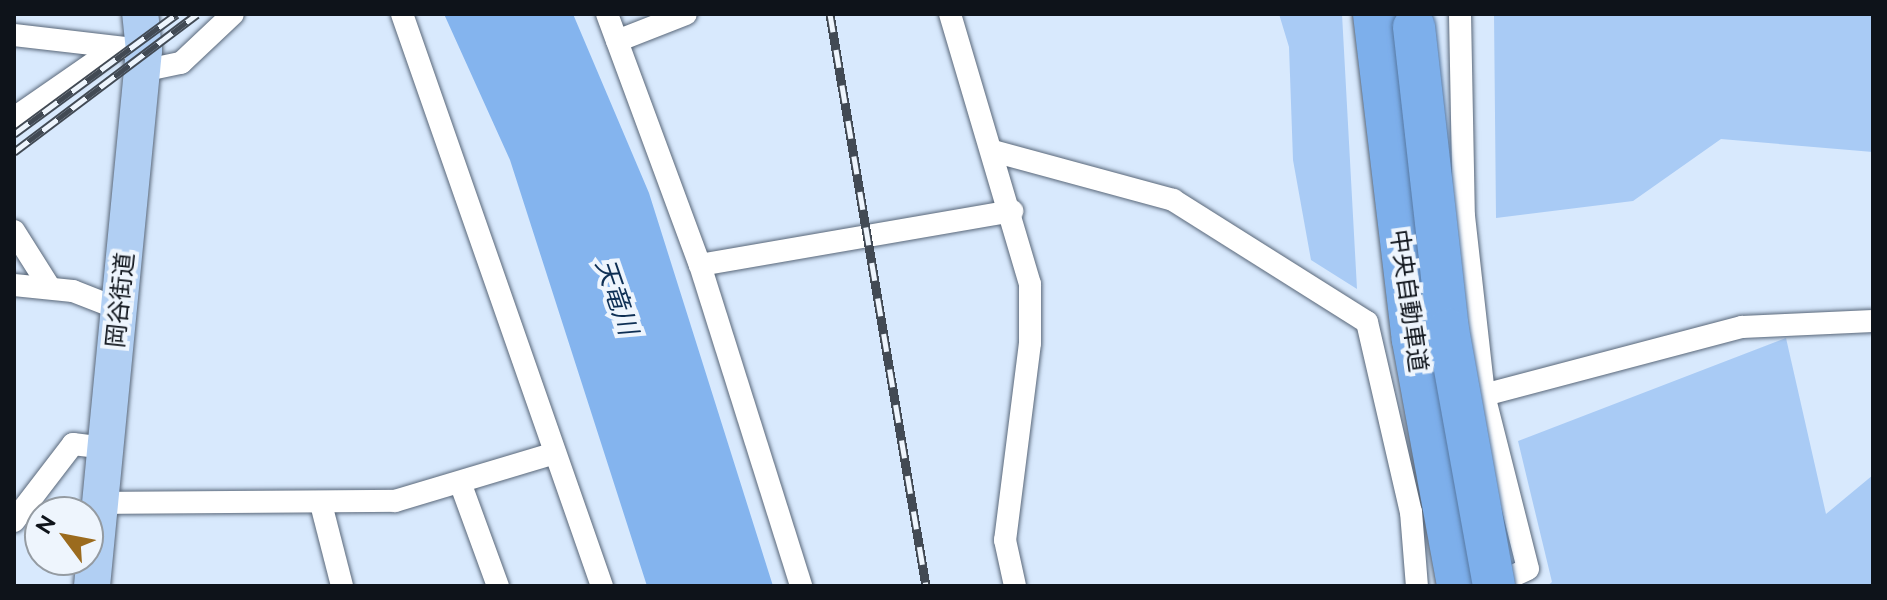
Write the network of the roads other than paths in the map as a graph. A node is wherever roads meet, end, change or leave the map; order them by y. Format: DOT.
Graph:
graph roads {
  1 [pos="140,14"];
  2 [pos="233,14"];
  3 [pos="402,14"];
  4 [pos="607,14"];
  5 [pos="686,14"];
  6 [pos="950,14"];
  7 [pos="1460,14"];
  8 [pos="1394,21"];
  9 [pos="14,35"];
  10 [pos="617,41"];
  11 [pos="134,57"];
  12 [pos="14,118"];
  13 [pos="993,151"];
  14 [pos="1012,211"];
  15 [pos="14,231"];
  16 [pos="700,265"];
  17 [pos="14,285"];
  18 [pos="50,288"];
  19 [pos="119,309"];
  20 [pos="1873,321"];
  21 [pos="1484,395"];
  22 [pos="105,448"];
  23 [pos="552,454"];
  24 [pos="461,485"];
  25 [pos="101,496"];
  26 [pos="104,503"];
  27 [pos="321,504"];
  28 [pos="14,521"];
  29 [pos="342,586"];
  30 [pos="498,586"];
  31 [pos="602,586"];
  32 [pos="801,586"];
  33 [pos="1015,586"];
  34 [pos="1417,586"];
  35 [pos="1458,586"];
  36 [pos="1492,586"];
  1 -- 11 [label="main road, 岡谷街道"];
  2 -- 11 [label="street"];
  3 -- 23 [label="street"];
  4 -- 10 [label="street"];
  5 -- 10 [label="street"];
  6 -- 13 [label="street"];
  7 -- 21 [label="street"];
  8 -- 35 [label="highway, 中央自動車道"];
  8 -- 36 [label="highway, 中央自動車道, bridge"];
  9 -- 11 [label="street"];
  10 -- 16 [label="street"];
  11 -- 12 [label="street"];
  11 -- 19 [label="main road, 岡谷街道"];
  13 -- 14 [label="street"];
  13 -- 34 [label="street"];
  14 -- 16 [label="street"];
  14 -- 33 [label="street"];
  15 -- 18 [label="street"];
  16 -- 32 [label="street"];
  17 -- 18 [label="street"];
  18 -- 19 [label="street"];
  19 -- 22 [label="main road, 岡谷街道"];
  20 -- 21 [label="street"];
  21 -- 36 [label="street"];
  22 -- 25 [label="main road, 岡谷街道"];
  22 -- 28 [label="street"];
  23 -- 24 [label="street"];
  23 -- 31 [label="street"];
  24 -- 27 [label="street"];
  24 -- 30 [label="street"];
  26 -- 27 [label="street"];
  27 -- 29 [label="street"];
}
